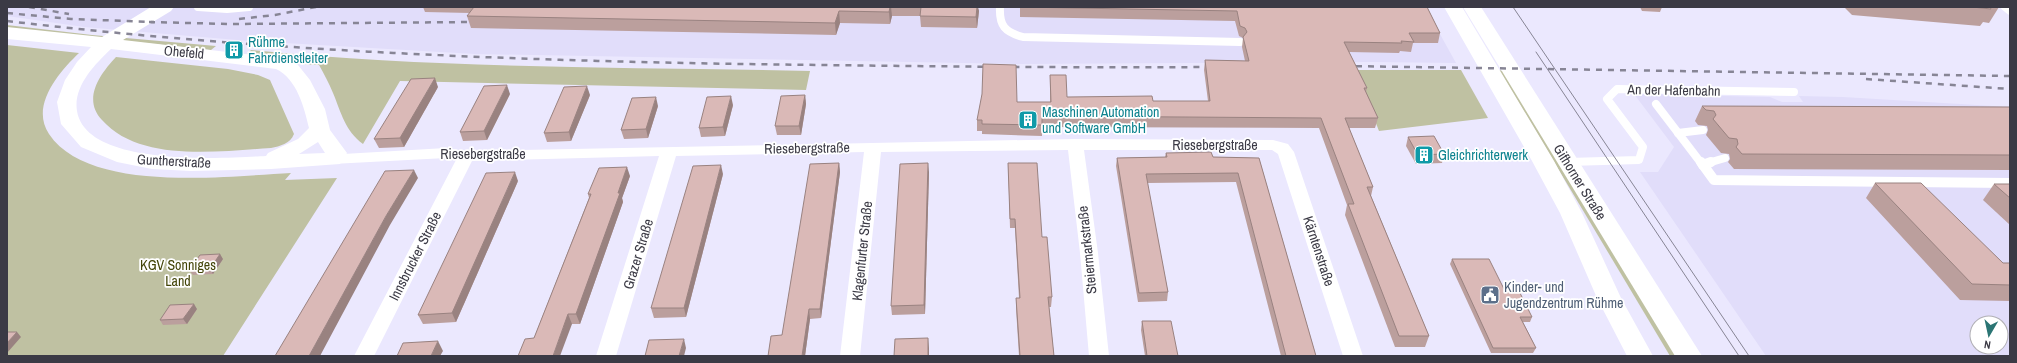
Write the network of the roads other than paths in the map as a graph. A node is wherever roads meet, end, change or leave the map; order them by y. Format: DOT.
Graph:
graph roads {
  1 [pos="165,7"];
  2 [pos="198,7"];
  3 [pos="249,7"];
  4 [pos="1000,7"];
  5 [pos="1453,7"];
  6 [pos="1472,7"];
  7 [pos="2006,7"];
  8 [pos="2010,11"];
  9 [pos="7,33"];
  10 [pos="1240,42"];
  11 [pos="1794,92"];
  12 [pos="1656,104"];
  13 [pos="320,130"];
  14 [pos="1703,130"];
  15 [pos="1678,133"];
  16 [pos="1075,144"];
  17 [pos="873,147"];
  18 [pos="1282,148"];
  19 [pos="669,151"];
  20 [pos="466,156"];
  21 [pos="1725,158"];
  22 [pos="332,159"];
  23 [pos="304,160"];
  24 [pos="265,162"];
  25 [pos="1568,162"];
  26 [pos="1703,165"];
  27 [pos="2010,183"];
  28 [pos="364,356"];
  29 [pos="606,356"];
  30 [pos="850,356"];
  31 [pos="1099,356"];
  32 [pos="1353,356"];
  33 [pos="1640,356"];
  34 [pos="1689,356"];
  1 -- 24 [label="street, Guntherstraße"];
  2 -- 3 [label="lane"];
  4 -- 10 [label="lane"];
  5 -- 33 [label="street, Gifhorner Straße"];
  6 -- 25 [label="street, Gifhorner Straße"];
  7 -- 8 [label="lane"];
  9 -- 13 [label="street, Ohefeld"];
  11 -- 25 [label="lane, An der Hafenbahn"];
  12 -- 15 [label="lane"];
  13 -- 22 [label="street, Ohefeld"];
  13 -- 23 [label="street"];
  13 -- 24 [label="street"];
  14 -- 15 [label="lane"];
  15 -- 26 [label="lane"];
  16 -- 17 [label="street, Riesebergstraße"];
  16 -- 18 [label="street, Riesebergstraße"];
  16 -- 31 [label="street, Steiermarkstraße"];
  17 -- 19 [label="street, Riesebergstraße"];
  17 -- 30 [label="street, Klagenfurter Straße"];
  18 -- 32 [label="street, Kärntenstraße"];
  19 -- 20 [label="street, Riesebergstraße"];
  19 -- 29 [label="street, Grazer Straße"];
  20 -- 22 [label="street, Riesebergstraße"];
  20 -- 28 [label="street, Innsbrucker Straße"];
  21 -- 26 [label="lane"];
  22 -- 23 [label="street, Guntherstraße"];
  23 -- 24 [label="street, Guntherstraße"];
  25 -- 34 [label="street, Gifhorner Straße"];
  26 -- 27 [label="lane"];
}
